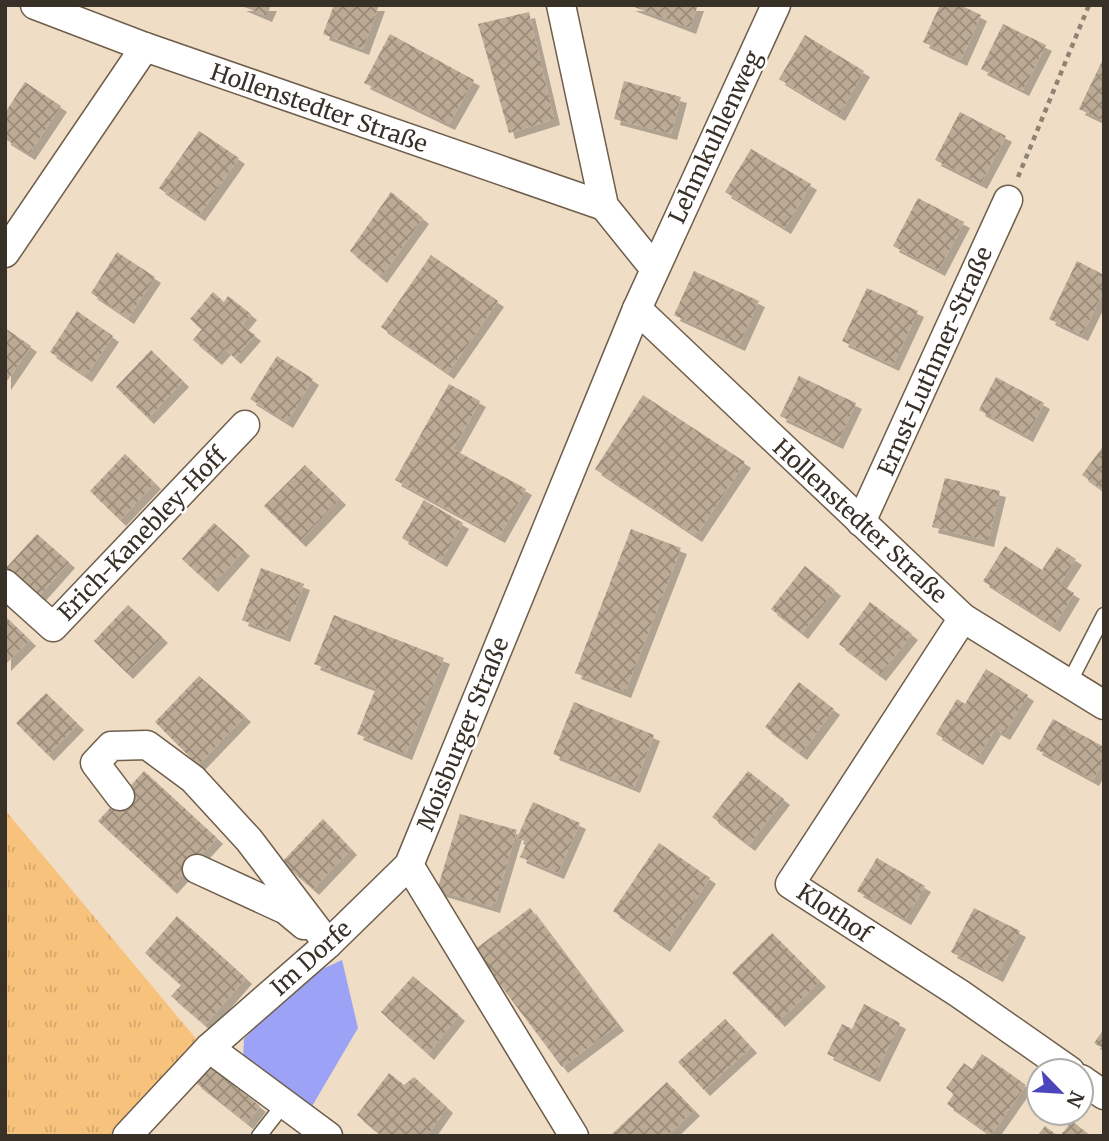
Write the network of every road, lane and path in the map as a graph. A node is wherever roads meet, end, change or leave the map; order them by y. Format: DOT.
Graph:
graph roads {
  1 [pos="34,5"];
  2 [pos="561,5"];
  3 [pos="776,5"];
  4 [pos="1089,5"];
  5 [pos="145,47"];
  6 [pos="1008,200"];
  7 [pos="604,206"];
  8 [pos="5,253"];
  9 [pos="654,268"];
  10 [pos="637,309"];
  11 [pos="245,425"];
  12 [pos="861,522"];
  13 [pos="5,584"];
  14 [pos="1104,615"];
  15 [pos="963,618"];
  16 [pos="1069,683"];
  17 [pos="1104,705"];
  18 [pos="120,796"];
  19 [pos="409,865"];
  20 [pos="197,869"];
  21 [pos="328,944"];
  22 [pos="209,1048"];
  23 [pos="1050,1057"];
  24 [pos="284,1104"];
  25 [pos="127,1136"];
  26 [pos="259,1136"];
  27 [pos="328,1136"];
  28 [pos="574,1136"];
  1 -- 5 [label="street, Hollenstedter Straße"];
  2 -- 7 [label="street"];
  3 -- 9 [label="street, Lehmkuhlenweg"];
  4 -- 6 [label="path"];
  5 -- 7 [label="street, Hollenstedter Straße"];
  5 -- 8 [label="street"];
  6 -- 12 [label="street, Ernst-Luthmer-Straße"];
  7 -- 9 [label="street"];
  9 -- 10 [label="street, Lehmkuhlenweg"];
  10 -- 12 [label="street, Hollenstedter Straße"];
  10 -- 19 [label="street, Moisburger Straße"];
  11 -- 13 [label="street, Erich-Kanebley-Hoff"];
  12 -- 15 [label="street, Hollenstedter Straße"];
  14 -- 16 [label="lane"];
  15 -- 16 [label="street, Hollenstedter Straße"];
  15 -- 23 [label="street, Klothof"];
  16 -- 17 [label="street, Hollenstedter Straße"];
  18 -- 21 [label="street"];
  19 -- 21 [label="street, Im Dorfe"];
  19 -- 28 [label="street"];
  20 -- 21 [label="street"];
  21 -- 22 [label="street, Im Dorfe"];
  22 -- 24 [label="street"];
  22 -- 25 [label="street, Im Dorfe"];
  24 -- 26 [label="lane"];
  24 -- 27 [label="street"];
}
